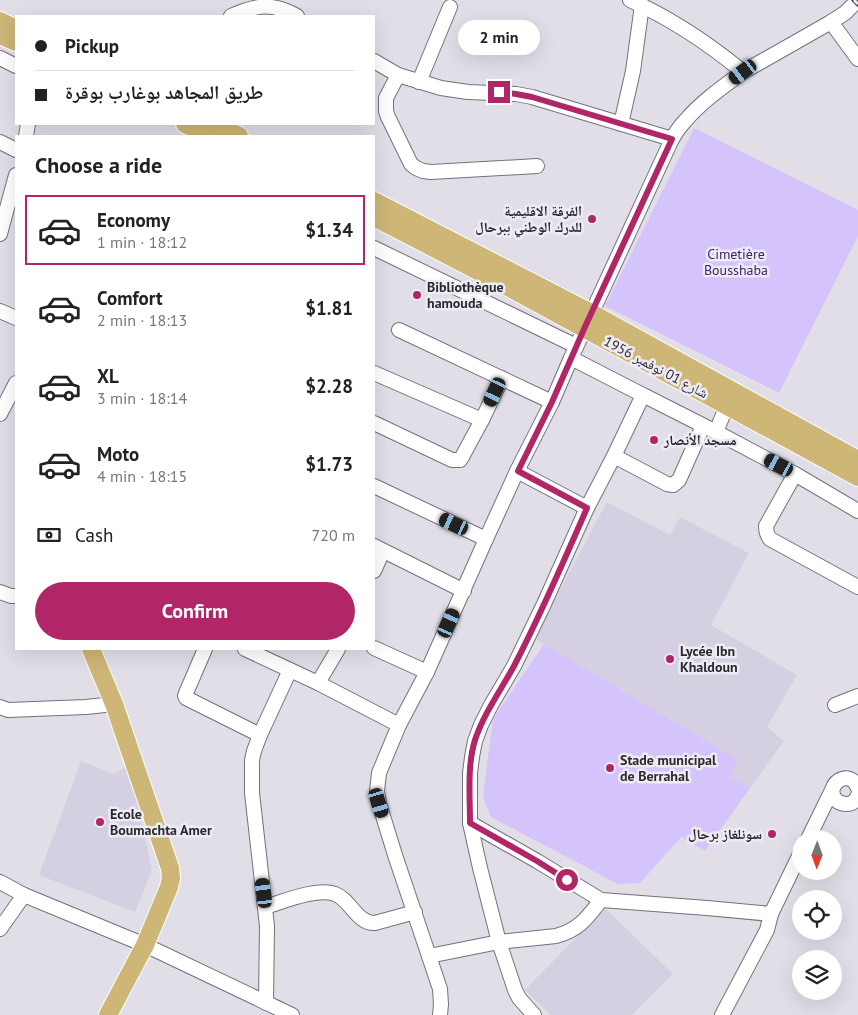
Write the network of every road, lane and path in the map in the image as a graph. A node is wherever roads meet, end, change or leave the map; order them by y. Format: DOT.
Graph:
graph roads {
  1 [pos="858,0"];
  2 [pos="269,3"];
  3 [pos="636,3"];
  4 [pos="251,4"];
  5 [pos="450,7"];
  6 [pos="233,15"];
  7 [pos="295,15"];
  8 [pos="0,21"];
  9 [pos="831,22"];
  10 [pos="15,28"];
  11 [pos="0,35"];
  12 [pos="15,42"];
  13 [pos="0,58"];
  14 [pos="858,59"];
  15 [pos="375,62"];
  16 [pos="15,66"];
  17 [pos="743,72"];
  18 [pos="398,75"];
  19 [pos="420,82"];
  20 [pos="380,100"];
  21 [pos="621,124"];
  22 [pos="190,125"];
  23 [pos="222,132"];
  24 [pos="672,139"];
  25 [pos="0,142"];
  26 [pos="15,150"];
  27 [pos="537,166"];
  28 [pos="15,179"];
  29 [pos="375,202"];
  30 [pos="375,218"];
  31 [pos="0,232"];
  32 [pos="375,249"];
  33 [pos="0,311"];
  34 [pos="592,313"];
  35 [pos="15,318"];
  36 [pos="584,329"];
  37 [pos="399,330"];
  38 [pos="574,352"];
  39 [pos="375,373"];
  40 [pos="502,378"];
  41 [pos="15,385"];
  42 [pos="642,395"];
  43 [pos="552,402"];
  44 [pos="727,405"];
  45 [pos="0,414"];
  46 [pos="482,420"];
  47 [pos="375,423"];
  48 [pos="703,426"];
  49 [pos="716,432"];
  50 [pos="614,456"];
  51 [pos="858,460"];
  52 [pos="518,471"];
  53 [pos="795,474"];
  54 [pos="858,476"];
  55 [pos="375,486"];
  56 [pos="587,508"];
  57 [pos="858,510"];
  58 [pos="486,539"];
  59 [pos="378,549"];
  60 [pos="375,566"];
  61 [pos="858,587"];
  62 [pos="464,591"];
  63 [pos="0,592"];
  64 [pos="15,596"];
  65 [pos="375,648"];
  66 [pos="91,650"];
  67 [pos="205,650"];
  68 [pos="247,650"];
  69 [pos="337,650"];
  70 [pos="290,670"];
  71 [pos="427,672"];
  72 [pos="318,683"];
  73 [pos="858,696"];
  74 [pos="114,704"];
  75 [pos="835,705"];
  76 [pos="0,707"];
  77 [pos="398,725"];
  78 [pos="260,735"];
  79 [pos="856,778"];
  80 [pos="832,790"];
  81 [pos="858,794"];
  82 [pos="470,823"];
  83 [pos="812,830"];
  84 [pos="792,871"];
  85 [pos="0,882"];
  86 [pos="24,895"];
  87 [pos="601,900"];
  88 [pos="266,907"];
  89 [pos="415,912"];
  90 [pos="771,914"];
  91 [pos="0,929"];
  92 [pos="499,942"];
  93 [pos="144,945"];
  94 [pos="429,956"];
  95 [pos="266,1003"];
  96 [pos="108,1015"];
  97 [pos="292,1015"];
  98 [pos="440,1015"];
  99 [pos="534,1015"];
  100 [pos="722,1015"];
  1 -- 9 [label="street"];
  2 -- 4 [label="street"];
  2 -- 7 [label="street"];
  3 -- 17 [label="street"];
  3 -- 21 [label="street"];
  4 -- 6 [label="street"];
  5 -- 19 [label="street"];
  8 -- 10 [label="main road"];
  9 -- 14 [label="street"];
  9 -- 17 [label="street"];
  11 -- 12 [label="main road"];
  13 -- 16 [label="street"];
  15 -- 18 [label="street"];
  17 -- 24 [label="street"];
  18 -- 19 [label="street"];
  18 -- 20 [label="street"];
  19 -- 21 [label="street"];
  20 -- 27 [label="street"];
  21 -- 24 [label="street"];
  22 -- 23 [label="main road"];
  24 -- 34 [label="street"];
  25 -- 26 [label="street"];
  28 -- 31 [label="street"];
  29 -- 34 [label="main road, شارع 01 نوفمبر 1956"];
  30 -- 36 [label="main road, شارع 01 نوفمبر 1956"];
  32 -- 38 [label="street"];
  33 -- 35 [label="street"];
  34 -- 36 [label="street"];
  34 -- 51 [label="main road, شارع 01 نوفمبر 1956"];
  36 -- 38 [label="street"];
  36 -- 44 [label="main road, شارع 01 نوفمبر 1956"];
  37 -- 40 [label="street"];
  38 -- 42 [label="street"];
  38 -- 43 [label="street"];
  39 -- 46 [label="street"];
  40 -- 43 [label="street"];
  40 -- 46 [label="street"];
  41 -- 45 [label="street"];
  42 -- 48 [label="street"];
  42 -- 50 [label="street"];
  43 -- 52 [label="street"];
  44 -- 49 [label="street"];
  44 -- 54 [label="main road, شارع 01 نوفمبر 1956"];
  46 -- 47 [label="street"];
  48 -- 49 [label="street"];
  48 -- 50 [label="street"];
  49 -- 53 [label="street"];
  50 -- 56 [label="street"];
  52 -- 56 [label="street"];
  52 -- 58 [label="street"];
  53 -- 57 [label="street"];
  53 -- 61 [label="street"];
  55 -- 58 [label="street"];
  56 -- 82 [label="street"];
  58 -- 62 [label="street"];
  59 -- 60 [label="street"];
  59 -- 62 [label="street"];
  62 -- 71 [label="street"];
  63 -- 64 [label="street"];
  65 -- 71 [label="street"];
  66 -- 74 [label="main road"];
  67 -- 78 [label="street"];
  68 -- 70 [label="street"];
  69 -- 72 [label="street"];
  70 -- 72 [label="street"];
  70 -- 78 [label="street"];
  71 -- 77 [label="street"];
  72 -- 77 [label="street"];
  73 -- 75 [label="street"];
  74 -- 76 [label="street"];
  74 -- 93 [label="main road"];
  77 -- 89 [label="street"];
  78 -- 88 [label="street"];
  79 -- 80 [label="street"];
  80 -- 81 [label="street"];
  80 -- 83 [label="street"];
  82 -- 87 [label="street"];
  82 -- 92 [label="street"];
  84 -- 90 [label="street"];
  85 -- 86 [label="street"];
  86 -- 91 [label="street"];
  86 -- 93 [label="street"];
  87 -- 90 [label="street"];
  87 -- 92 [label="street"];
  88 -- 89 [label="street"];
  88 -- 95 [label="street"];
  89 -- 94 [label="street"];
  90 -- 100 [label="street"];
  92 -- 94 [label="street"];
  92 -- 99 [label="street"];
  93 -- 95 [label="street"];
  93 -- 96 [label="main road"];
  94 -- 98 [label="street"];
  95 -- 97 [label="street"];
}
